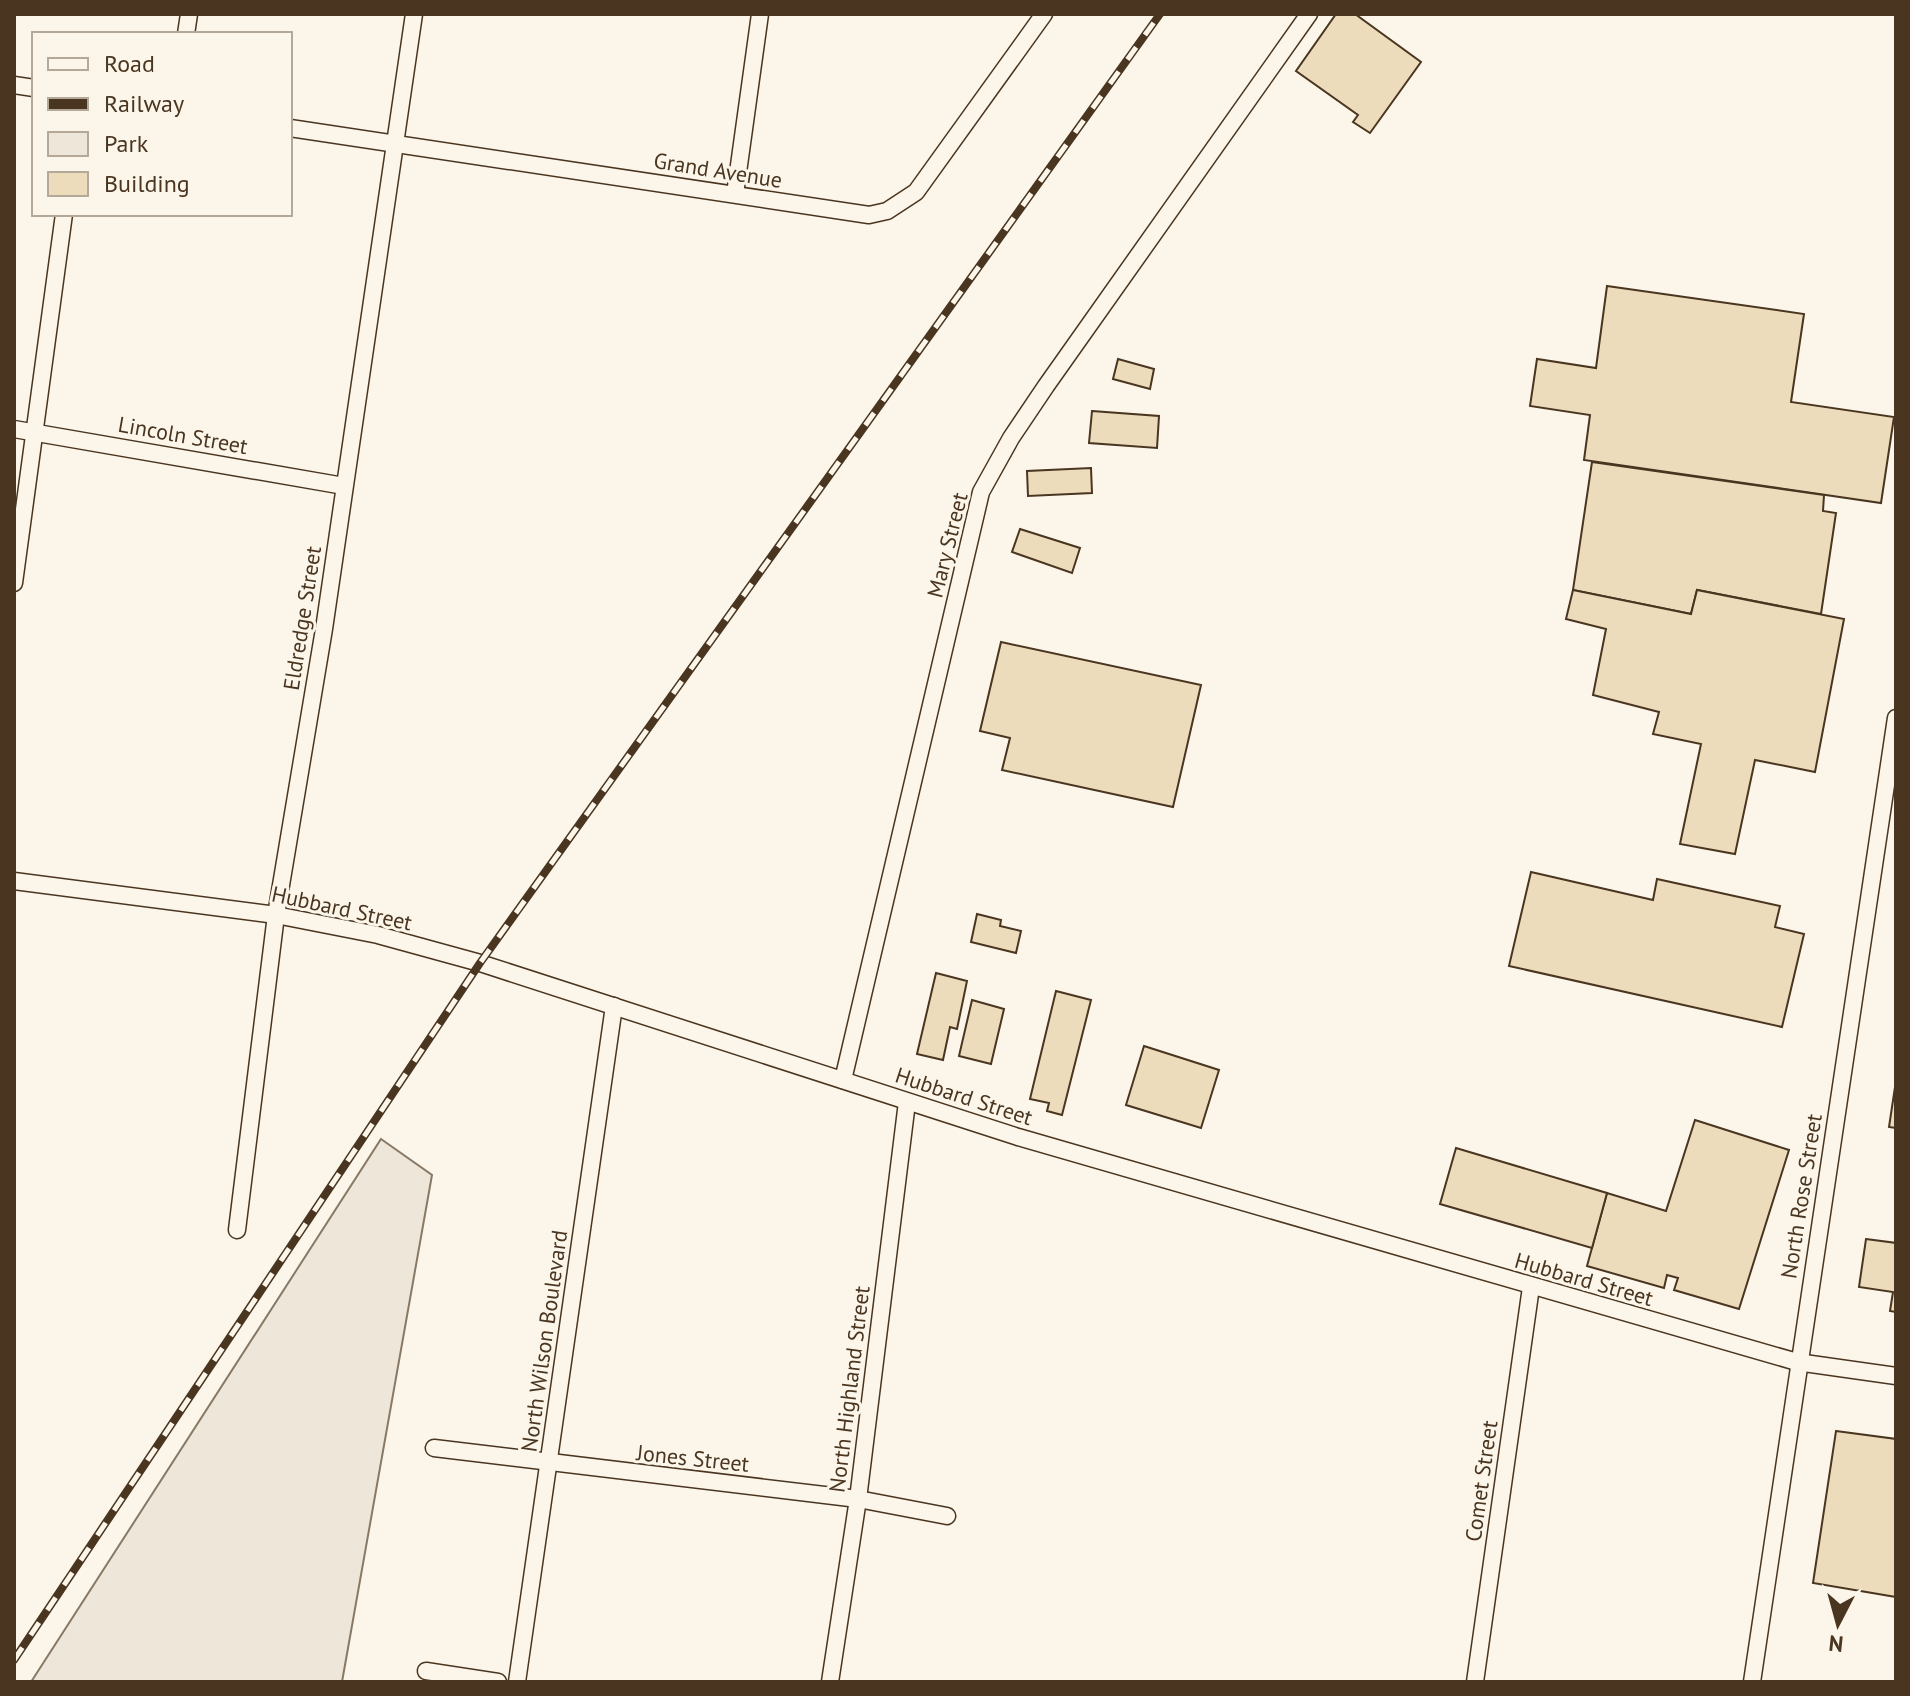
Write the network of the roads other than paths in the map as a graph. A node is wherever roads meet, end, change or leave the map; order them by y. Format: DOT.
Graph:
graph roads {
  1 [pos="414,14"];
  2 [pos="760,14"];
  3 [pos="1044,14"];
  4 [pos="1309,14"];
  5 [pos="292,128"];
  6 [pos="397,144"];
  7 [pos="735,194"];
  8 [pos="64,216"];
  9 [pos="14,429"];
  10 [pos="34,432"];
  11 [pos="344,486"];
  12 [pos="14,583"];
  13 [pos="1896,718"];
  14 [pos="14,881"];
  15 [pos="276,915"];
  16 [pos="614,1006"];
  17 [pos="843,1080"];
  18 [pos="907,1102"];
  19 [pos="237,1230"];
  20 [pos="1531,1287"];
  21 [pos="1797,1362"];
  22 [pos="1896,1376"];
  23 [pos="434,1448"];
  24 [pos="549,1464"];
  25 [pos="858,1499"];
  26 [pos="947,1516"];
  27 [pos="426,1671"];
  28 [pos="498,1682"];
  29 [pos="517,1682"];
  30 [pos="830,1682"];
  31 [pos="1475,1682"];
  32 [pos="1752,1682"];
  1 -- 6 [label="street, Eldredge Street"];
  2 -- 7 [label="street"];
  3 -- 7 [label="street, Grand Avenue"];
  4 -- 17 [label="street, Mary Street"];
  5 -- 6 [label="street, Grand Avenue"];
  6 -- 7 [label="street, Grand Avenue"];
  6 -- 11 [label="street, Eldredge Street"];
  8 -- 10 [label="street"];
  9 -- 10 [label="street, Lincoln Street"];
  10 -- 11 [label="street, Lincoln Street"];
  10 -- 12 [label="street"];
  11 -- 15 [label="street, Eldredge Street"];
  13 -- 21 [label="street, North Rose Street"];
  14 -- 15 [label="street, Hubbard Street"];
  15 -- 16 [label="street, Hubbard Street"];
  15 -- 19 [label="street, Eldredge Street"];
  16 -- 17 [label="street, Hubbard Street"];
  16 -- 24 [label="street, North Wilson Boulevard"];
  17 -- 18 [label="street, Hubbard Street"];
  18 -- 20 [label="street, Hubbard Street"];
  18 -- 25 [label="street, North Highland Street"];
  20 -- 21 [label="street, Hubbard Street"];
  20 -- 31 [label="street, Comet Street"];
  21 -- 22 [label="street, Hubbard Street"];
  21 -- 32 [label="street, North Rose Street"];
  23 -- 24 [label="street, Jones Street"];
  24 -- 25 [label="street, Jones Street"];
  24 -- 29 [label="street, North Wilson Boulevard"];
  25 -- 26 [label="street, Jones Street"];
  25 -- 30 [label="street, North Highland Street"];
  27 -- 28 [label="street"];
}
